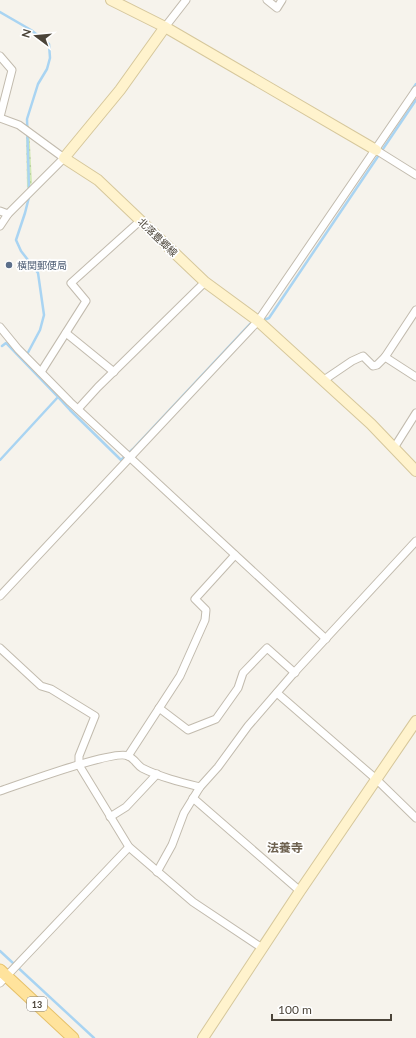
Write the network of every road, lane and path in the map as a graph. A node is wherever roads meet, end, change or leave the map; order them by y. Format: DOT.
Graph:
graph roads {
  1 [pos="111,0"];
  2 [pos="186,0"];
  3 [pos="266,0"];
  4 [pos="282,0"];
  5 [pos="165,27"];
  6 [pos="0,56"];
  7 [pos="416,90"];
  8 [pos="0,118"];
  9 [pos="376,150"];
  10 [pos="64,158"];
  11 [pos="416,176"];
  12 [pos="0,211"];
  13 [pos="8,214"];
  14 [pos="141,220"];
  15 [pos="0,226"];
  16 [pos="205,282"];
  17 [pos="416,310"];
  18 [pos="258,321"];
  19 [pos="0,327"];
  20 [pos="66,332"];
  21 [pos="2,336"];
  22 [pos="386,357"];
  23 [pos="41,372"];
  24 [pos="114,372"];
  25 [pos="416,377"];
  26 [pos="324,380"];
  27 [pos="78,409"];
  28 [pos="416,413"];
  29 [pos="394,448"];
  30 [pos="130,458"];
  31 [pos="416,471"];
  32 [pos="416,541"];
  33 [pos="235,555"];
  34 [pos="0,596"];
  35 [pos="326,640"];
  36 [pos="0,648"];
  37 [pos="295,673"];
  38 [pos="277,693"];
  39 [pos="159,708"];
  40 [pos="416,721"];
  41 [pos="128,756"];
  42 [pos="79,765"];
  43 [pos="157,774"];
  44 [pos="376,779"];
  45 [pos="200,787"];
  46 [pos="0,791"];
  47 [pos="194,798"];
  48 [pos="110,817"];
  49 [pos="416,818"];
  50 [pos="129,847"];
  51 [pos="157,872"];
  52 [pos="300,891"];
  53 [pos="262,948"];
  54 [pos="2,976"];
  55 [pos="73,1038"];
  56 [pos="203,1038"];
  1 -- 5 [label="main road"];
  2 -- 5 [label="street"];
  3 -- 4 [label="street"];
  5 -- 9 [label="main road"];
  5 -- 10 [label="main road"];
  6 -- 8 [label="street"];
  7 -- 9 [label="street"];
  8 -- 10 [label="street"];
  9 -- 11 [label="street"];
  9 -- 18 [label="street"];
  10 -- 13 [label="street"];
  10 -- 14 [label="main road, 北落豊郷線"];
  12 -- 13 [label="street"];
  13 -- 15 [label="street"];
  14 -- 16 [label="main road, 北落豊郷線"];
  14 -- 20 [label="street"];
  16 -- 18 [label="main road, 北落豊郷線"];
  16 -- 24 [label="street"];
  17 -- 22 [label="street"];
  18 -- 26 [label="main road, 北落豊郷線"];
  18 -- 30 [label="street"];
  19 -- 21 [label="street"];
  20 -- 23 [label="street"];
  20 -- 24 [label="street"];
  21 -- 23 [label="street"];
  22 -- 25 [label="street"];
  22 -- 26 [label="street"];
  23 -- 27 [label="street"];
  24 -- 27 [label="street"];
  26 -- 29 [label="main road, 北落豊郷線"];
  27 -- 30 [label="street"];
  28 -- 29 [label="street"];
  29 -- 31 [label="main road, 北落豊郷線"];
  30 -- 33 [label="street"];
  30 -- 34 [label="street"];
  32 -- 35 [label="street"];
  33 -- 35 [label="street"];
  33 -- 39 [label="street"];
  35 -- 37 [label="street"];
  36 -- 42 [label="street"];
  37 -- 38 [label="street"];
  37 -- 39 [label="street"];
  38 -- 44 [label="street"];
  38 -- 45 [label="street"];
  39 -- 41 [label="street"];
  40 -- 44 [label="main road"];
  41 -- 42 [label="street"];
  41 -- 43 [label="street"];
  42 -- 46 [label="street"];
  42 -- 48 [label="street"];
  43 -- 45 [label="street"];
  43 -- 48 [label="street"];
  44 -- 49 [label="street"];
  44 -- 52 [label="main road"];
  45 -- 47 [label="street"];
  47 -- 51 [label="street"];
  47 -- 52 [label="street"];
  48 -- 50 [label="street"];
  50 -- 51 [label="street"];
  50 -- 54 [label="street"];
  51 -- 53 [label="street"];
  52 -- 53 [label="main road"];
  53 -- 56 [label="main road"];
  54 -- 55 [label="main road, 13"];
}
